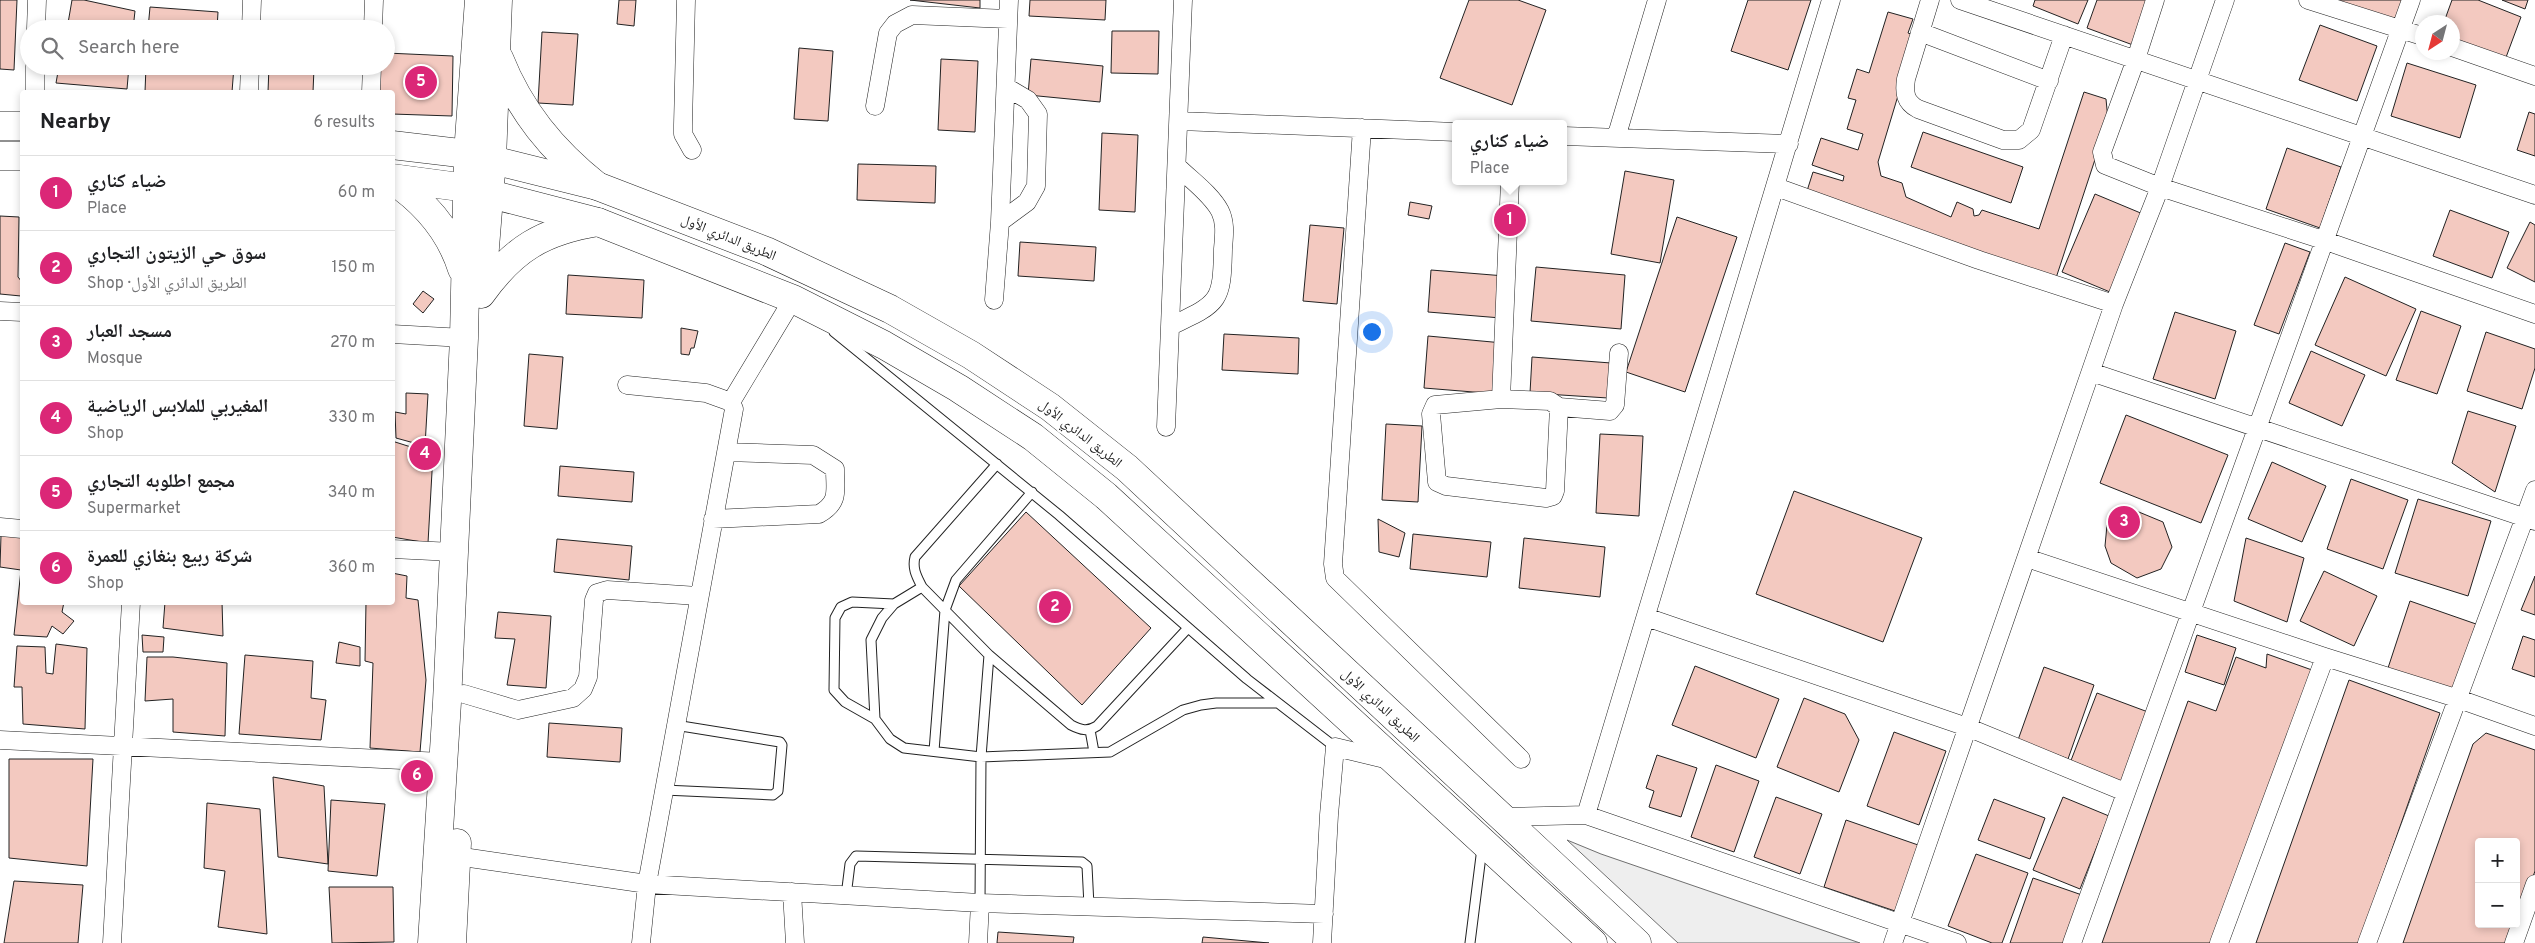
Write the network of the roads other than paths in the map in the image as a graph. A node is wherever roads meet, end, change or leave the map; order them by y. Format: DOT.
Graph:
graph roads {
  1 [pos="36,0"];
  2 [pos="252,0"];
  3 [pos="374,0"];
  4 [pos="479,0"];
  5 [pos="498,0"];
  6 [pos="686,0"];
  7 [pos="1009,0"];
  8 [pos="1183,0"];
  9 [pos="1657,0"];
  10 [pos="1831,0"];
  11 [pos="1930,0"];
  12 [pos="1960,0"];
  13 [pos="2155,0"];
  14 [pos="2225,0"];
  15 [pos="2308,0"];
  16 [pos="2411,0"];
  17 [pos="1008,19"];
  18 [pos="36,20"];
  19 [pos="251,20"];
  20 [pos="373,20"];
  21 [pos="2400,28"];
  22 [pos="1920,32"];
  23 [pos="2415,33"];
  24 [pos="2064,35"];
  25 [pos="2460,50"];
  26 [pos="496,51"];
  27 [pos="2136,60"];
  28 [pos="35,75"];
  29 [pos="250,75"];
  30 [pos="372,75"];
  31 [pos="2535,76"];
  32 [pos="2198,80"];
  33 [pos="2049,81"];
  34 [pos="1006,87"];
  35 [pos="35,90"];
  36 [pos="249,90"];
  37 [pos="371,90"];
  38 [pos="875,106"];
  39 [pos="1180,121"];
  40 [pos="0,126"];
  41 [pos="20,126"];
  42 [pos="1362,128"];
  43 [pos="1452,132"];
  44 [pos="1567,136"];
  45 [pos="2363,136"];
  46 [pos="1616,138"];
  47 [pos="1789,144"];
  48 [pos="395,145"];
  49 [pos="692,150"];
  50 [pos="0,156"];
  51 [pos="20,156"];
  52 [pos="480,157"];
  53 [pos="1178,167"];
  54 [pos="395,179"];
  55 [pos="395,181"];
  56 [pos="1510,185"];
  57 [pos="596,186"];
  58 [pos="1776,187"];
  59 [pos="2160,187"];
  60 [pos="479,191"];
  61 [pos="2535,195"];
  62 [pos="598,222"];
  63 [pos="1000,222"];
  64 [pos="2323,240"];
  65 [pos="473,288"];
  66 [pos="793,299"];
  67 [pos="994,300"];
  68 [pos="2114,304"];
  69 [pos="0,311"];
  70 [pos="20,312"];
  71 [pos="2535,314"];
  72 [pos="1171,326"];
  73 [pos="395,334"];
  74 [pos="464,338"];
  75 [pos="1619,353"];
  76 [pos="2091,372"];
  77 [pos="626,385"];
  78 [pos="1501,399"];
  79 [pos="731,402"];
  80 [pos="1559,407"];
  81 [pos="1166,426"];
  82 [pos="2258,427"];
  83 [pos="726,452"];
  84 [pos="997,464"];
  85 [pos="2535,490"];
  86 [pos="1032,492"];
  87 [pos="713,519"];
  88 [pos="2530,519"];
  89 [pos="0,527"];
  90 [pos="20,529"];
  91 [pos="395,549"];
  92 [pos="453,552"];
  93 [pos="2026,558"];
  94 [pos="922,587"];
  95 [pos="698,596"];
  96 [pos="894,604"];
  97 [pos="131,605"];
  98 [pos="945,610"];
  99 [pos="2193,612"];
  100 [pos="1646,617"];
  101 [pos="1188,628"];
  102 [pos="989,654"];
  103 [pos="2325,657"];
  104 [pos="464,694"];
  105 [pos="2456,698"];
  106 [pos="1278,703"];
  107 [pos="876,719"];
  108 [pos="676,725"];
  109 [pos="2535,726"];
  110 [pos="1968,727"];
  111 [pos="1090,730"];
  112 [pos="0,740"];
  113 [pos="124,747"];
  114 [pos="1335,747"];
  115 [pos="934,751"];
  116 [pos="1094,752"];
  117 [pos="981,757"];
  118 [pos="1521,759"];
  119 [pos="442,762"];
  120 [pos="1397,762"];
  121 [pos="664,790"];
  122 [pos="2125,792"];
  123 [pos="1586,815"];
  124 [pos="1500,817"];
  125 [pos="1482,840"];
  126 [pos="456,856"];
  127 [pos="980,858"];
  128 [pos="647,884"];
  129 [pos="2535,884"];
  130 [pos="792,892"];
  131 [pos="846,896"];
  132 [pos="980,903"];
  133 [pos="1089,906"];
  134 [pos="1324,914"];
  135 [pos="1900,924"];
  136 [pos="112,943"];
  137 [pos="432,943"];
  138 [pos="452,943"];
  139 [pos="641,943"];
  140 [pos="795,943"];
  141 [pos="978,943"];
  142 [pos="1322,943"];
  143 [pos="1470,943"];
  144 [pos="1593,943"];
  145 [pos="1637,943"];
  146 [pos="1893,943"];
  147 [pos="1957,943"];
  148 [pos="2072,943"];
  149 [pos="2219,943"];
  150 [pos="2367,943"];
  151 [pos="2514,943"];
  1 -- 18 [label="street"];
  2 -- 19 [label="street"];
  3 -- 20 [label="street"];
  4 -- 52 [label="main road"];
  5 -- 26 [label="main road"];
  6 -- 49 [label="street"];
  7 -- 17 [label="street"];
  8 -- 39 [label="street"];
  9 -- 46 [label="street"];
  10 -- 47 [label="street"];
  11 -- 22 [label="street"];
  12 -- 24 [label="street"];
  13 -- 27 [label="street"];
  14 -- 32 [label="street"];
  15 -- 21 [label="street"];
  16 -- 21 [label="street"];
  17 -- 34 [label="street"];
  17 -- 38 [label="street"];
  21 -- 23 [label="street"];
  21 -- 45 [label="street"];
  22 -- 33 [label="street"];
  22 -- 33 [label="street"];
  24 -- 27 [label="street"];
  24 -- 33 [label="street"];
  25 -- 31 [label="street"];
  26 -- 52 [label="main road"];
  26 -- 57 [label="main road"];
  27 -- 32 [label="street"];
  27 -- 59 [label="street"];
  28 -- 35 [label="street"];
  29 -- 36 [label="street"];
  30 -- 37 [label="street"];
  32 -- 45 [label="street"];
  32 -- 59 [label="street"];
  34 -- 63 [label="street"];
  34 -- 63 [label="street"];
  39 -- 42 [label="street"];
  39 -- 53 [label="street"];
  40 -- 41 [label="main road"];
  42 -- 43 [label="street"];
  42 -- 118 [label="street"];
  44 -- 46 [label="street"];
  45 -- 61 [label="street"];
  45 -- 64 [label="street"];
  46 -- 47 [label="street"];
  47 -- 58 [label="street"];
  48 -- 52 [label="main road, الطريق الدائري الأول"];
  50 -- 51 [label="main road"];
  52 -- 57 [label="main road, الطريق الدائري الأول"];
  52 -- 60 [label="main road"];
  53 -- 72 [label="street"];
  53 -- 72 [label="street"];
  54 -- 60 [label="main road"];
  55 -- 65 [label="main road"];
  56 -- 78 [label="street"];
  57 -- 124 [label="main road, الطريق الدائري الأول"];
  58 -- 68 [label="street"];
  58 -- 100 [label="street"];
  59 -- 64 [label="street"];
  59 -- 68 [label="street"];
  60 -- 62 [label="main road"];
  60 -- 65 [label="main road"];
  62 -- 65 [label="main road"];
  62 -- 66 [label="main road"];
  63 -- 67 [label="street"];
  64 -- 71 [label="street"];
  64 -- 82 [label="street"];
  65 -- 74 [label="main road"];
  65 -- 104 [label="main road"];
  66 -- 79 [label="street"];
  66 -- 84 [label="lane"];
  66 -- 120 [label="main road"];
  68 -- 76 [label="street"];
  69 -- 70 [label="street"];
  72 -- 81 [label="street"];
  73 -- 74 [label="street"];
  74 -- 92 [label="main road"];
  75 -- 80 [label="street"];
  76 -- 82 [label="street"];
  76 -- 93 [label="street"];
  77 -- 79 [label="street"];
  78 -- 80 [label="street"];
  78 -- 80 [label="street"];
  79 -- 83 [label="street"];
  82 -- 88 [label="street"];
  82 -- 99 [label="street"];
  83 -- 87 [label="street"];
  83 -- 87 [label="street"];
  84 -- 86 [label="lane"];
  84 -- 94 [label="lane"];
  85 -- 88 [label="street"];
  86 -- 98 [label="lane"];
  86 -- 101 [label="lane"];
  87 -- 95 [label="street"];
  88 -- 105 [label="street"];
  89 -- 90 [label="street"];
  91 -- 92 [label="street"];
  92 -- 119 [label="main road"];
  93 -- 99 [label="street"];
  93 -- 110 [label="street"];
  94 -- 96 [label="lane"];
  94 -- 98 [label="lane"];
  95 -- 104 [label="street"];
  95 -- 108 [label="street"];
  96 -- 107 [label="lane"];
  96 -- 107 [label="lane"];
  97 -- 113 [label="street"];
  98 -- 102 [label="lane"];
  98 -- 115 [label="lane"];
  99 -- 103 [label="street"];
  99 -- 122 [label="street"];
  100 -- 110 [label="street"];
  100 -- 123 [label="street"];
  101 -- 106 [label="lane"];
  101 -- 111 [label="lane"];
  102 -- 111 [label="lane"];
  102 -- 117 [label="lane"];
  103 -- 105 [label="street"];
  103 -- 149 [label="street"];
  104 -- 126 [label="main road"];
  105 -- 109 [label="street"];
  105 -- 150 [label="street"];
  106 -- 114 [label="lane"];
  106 -- 116 [label="lane"];
  107 -- 115 [label="lane"];
  108 -- 121 [label="street"];
  108 -- 121 [label="lane"];
  110 -- 122 [label="street"];
  110 -- 135 [label="street"];
  111 -- 116 [label="lane"];
  112 -- 113 [label="street"];
  113 -- 119 [label="street"];
  113 -- 136 [label="street"];
  114 -- 120 [label="street"];
  114 -- 134 [label="street"];
  115 -- 117 [label="lane"];
  116 -- 117 [label="lane"];
  117 -- 127 [label="lane"];
  119 -- 137 [label="main road"];
  120 -- 125 [label="main road"];
  121 -- 128 [label="street"];
  122 -- 148 [label="street"];
  123 -- 124 [label="street"];
  123 -- 135 [label="street"];
  124 -- 145 [label="main road, الطريق الدائري الأول"];
  125 -- 143 [label="lane"];
  125 -- 144 [label="main road"];
  126 -- 128 [label="street"];
  126 -- 138 [label="main road"];
  127 -- 131 [label="lane"];
  127 -- 132 [label="lane"];
  127 -- 133 [label="lane"];
  128 -- 130 [label="street"];
  128 -- 139 [label="street"];
  129 -- 151 [label="street"];
  130 -- 131 [label="street"];
  130 -- 140 [label="street"];
  131 -- 132 [label="street"];
  132 -- 133 [label="street"];
  132 -- 141 [label="street"];
  133 -- 134 [label="street"];
  134 -- 142 [label="street"];
  135 -- 146 [label="street"];
  135 -- 147 [label="street"];
}
